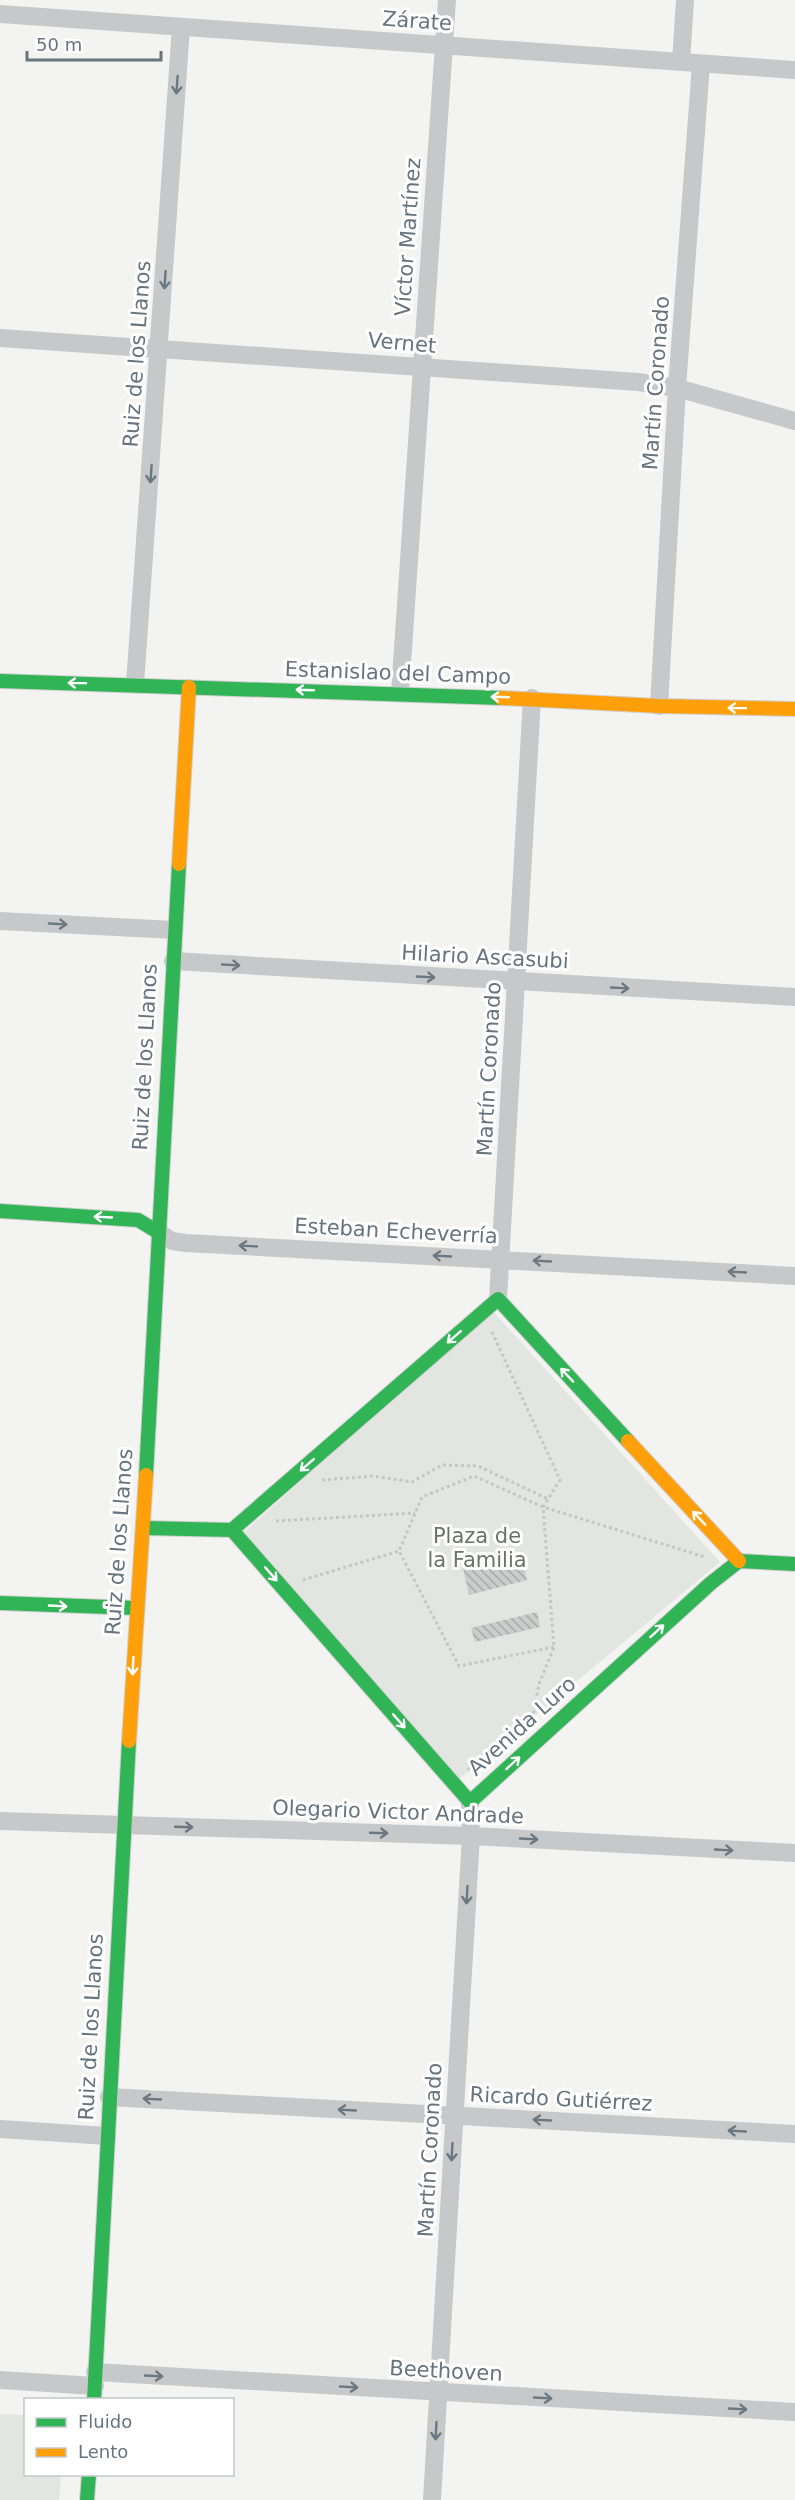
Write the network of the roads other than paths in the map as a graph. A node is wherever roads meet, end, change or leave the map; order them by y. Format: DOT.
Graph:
graph roads {
  1 [pos="447,0"];
  2 [pos="685,0"];
  3 [pos="0,14"];
  4 [pos="181,27"];
  5 [pos="444,45"];
  6 [pos="681,62"];
  7 [pos="701,64"];
  8 [pos="795,70"];
  9 [pos="0,338"];
  10 [pos="160,348"];
  11 [pos="422,366"];
  12 [pos="677,388"];
  13 [pos="795,421"];
  14 [pos="0,681"];
  15 [pos="135,684"];
  16 [pos="189,687"];
  17 [pos="400,693"];
  18 [pos="532,698"];
  19 [pos="659,706"];
  20 [pos="795,709"];
  21 [pos="0,921"];
  22 [pos="174,930"];
  23 [pos="172,961"];
  24 [pos="516,982"];
  25 [pos="795,997"];
  26 [pos="0,1211"];
  27 [pos="158,1232"];
  28 [pos="501,1259"];
  29 [pos="795,1276"];
  30 [pos="498,1299"];
  31 [pos="144,1528"];
  32 [pos="232,1530"];
  33 [pos="739,1561"];
  34 [pos="795,1564"];
  35 [pos="0,1603"];
  36 [pos="136,1608"];
  37 [pos="470,1802"];
  38 [pos="0,1821"];
  39 [pos="125,1825"];
  40 [pos="471,1836"];
  41 [pos="795,1853"];
  42 [pos="110,2097"];
  43 [pos="454,2115"];
  44 [pos="0,2129"];
  45 [pos="795,2134"];
  46 [pos="107,2136"];
  47 [pos="0,2380"];
  48 [pos="95,2386"];
  49 [pos="437,2393"];
  50 [pos="795,2412"];
  51 [pos="89,2476"];
  52 [pos="87,2500"];
  53 [pos="432,2500"];
  1 -- 5 [label="street, Víctor Martínez"];
  2 -- 6 [label="street"];
  3 -- 4 [label="street, Zárate"];
  4 -- 5 [label="street, Zárate"];
  4 -- 10 [label="street, Ruiz de los Llanos, one-way"];
  5 -- 6 [label="street, Zárate"];
  5 -- 11 [label="street, Víctor Martínez"];
  6 -- 7 [label="street, Zárate"];
  7 -- 8 [label="street, Zárate"];
  7 -- 12 [label="street, Martín Coronado"];
  9 -- 10 [label="street, Vernet"];
  10 -- 11 [label="street, Vernet"];
  10 -- 15 [label="street, Ruiz de los Llanos, one-way"];
  11 -- 12 [label="street, Vernet"];
  11 -- 17 [label="street, Víctor Martínez"];
  12 -- 13 [label="street, Vernet"];
  12 -- 19 [label="street, Martín Coronado"];
  15 -- 14 [label="street, Estanislao del Campo, one-way"];
  15 -- 16 [label="street, Estanislao del Campo"];
  17 -- 16 [label="street, Estanislao del Campo, one-way"];
  16 -- 22 [label="street, Ruiz de los Llanos"];
  18 -- 17 [label="street, Estanislao del Campo, one-way"];
  18 -- 19 [label="street, Estanislao del Campo"];
  18 -- 24 [label="street, Martín Coronado"];
  20 -- 19 [label="street, Estanislao del Campo, one-way"];
  21 -- 22 [label="street, one-way"];
  22 -- 23 [label="street, Ruiz de los Llanos"];
  23 -- 24 [label="street, Hilario Ascasubi, one-way"];
  23 -- 27 [label="street, Ruiz de los Llanos"];
  24 -- 25 [label="street, Hilario Ascasubi, one-way"];
  24 -- 28 [label="street, Martín Coronado"];
  27 -- 26 [label="street, Esteban Echeverría, one-way"];
  28 -- 27 [label="street, Esteban Echeverría, one-way"];
  27 -- 31 [label="street, Ruiz de los Llanos"];
  29 -- 28 [label="street, Esteban Echeverría, one-way"];
  28 -- 30 [label="street, Martín Coronado"];
  30 -- 32 [label="street, one-way"];
  33 -- 30 [label="street, one-way"];
  31 -- 32 [label="street"];
  31 -- 36 [label="street, Ruiz de los Llanos"];
  32 -- 37 [label="street, Avenida Luro, one-way"];
  33 -- 34 [label="street"];
  37 -- 33 [label="street, Avenida Luro, one-way"];
  35 -- 36 [label="street, one-way"];
  36 -- 39 [label="street, Ruiz de los Llanos, one-way"];
  37 -- 40 [label="street, Martín Coronado"];
  38 -- 39 [label="street, Olegario Victor Andrade"];
  39 -- 40 [label="street, Olegario Victor Andrade, one-way"];
  39 -- 42 [label="street, Ruiz de los Llanos"];
  40 -- 41 [label="street, Olegario Victor Andrade, one-way"];
  40 -- 43 [label="street, Martín Coronado, one-way"];
  43 -- 42 [label="street, Ricardo Gutiérrez, one-way"];
  42 -- 46 [label="street, Ruiz de los Llanos"];
  45 -- 43 [label="street, Ricardo Gutiérrez, one-way"];
  43 -- 49 [label="street, Martín Coronado, one-way"];
  44 -- 46 [label="street"];
  46 -- 48 [label="street, Ruiz de los Llanos"];
  47 -- 48 [label="street, Beethoven"];
  48 -- 49 [label="street, Beethoven, one-way"];
  49 -- 50 [label="street, Beethoven, one-way"];
  49 -- 53 [label="street, Martín Coronado, one-way"];
  51 -- 52 [label="street"];
}
